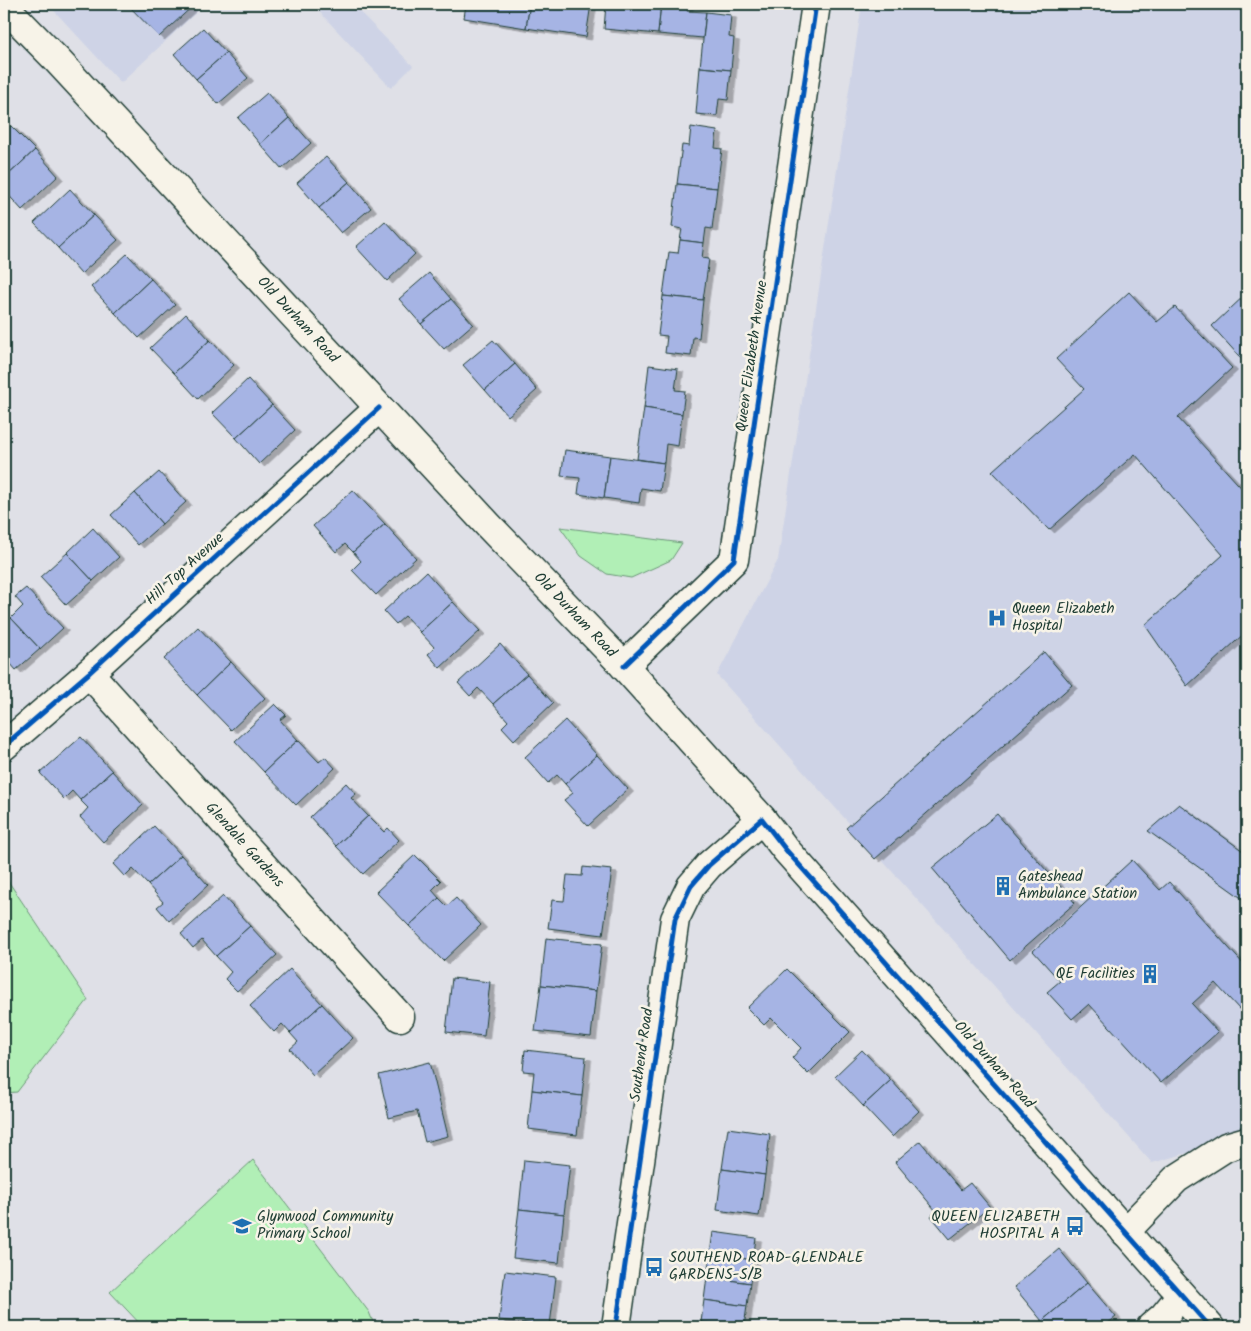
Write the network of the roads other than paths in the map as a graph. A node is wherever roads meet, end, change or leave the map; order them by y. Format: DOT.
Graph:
graph roads {
  1 [pos="816,4"];
  2 [pos="4,6"];
  3 [pos="380,408"];
  4 [pos="624,666"];
  5 [pos="89,673"];
  6 [pos="6,739"];
  7 [pos="762,819"];
  8 [pos="400,1017"];
  9 [pos="1247,1141"];
  10 [pos="1125,1232"];
  11 [pos="1181,1295"];
  12 [pos="616,1327"];
  13 [pos="1151,1327"];
  14 [pos="1210,1327"];
  1 -- 4 [label="street, Queen Elizabeth Avenue"];
  2 -- 3 [label="street, Old Durham Road"];
  3 -- 4 [label="street, Old Durham Road"];
  3 -- 5 [label="street, Hill Top Avenue"];
  4 -- 7 [label="street, Old Durham Road"];
  5 -- 6 [label="street, Hill Top Avenue"];
  5 -- 8 [label="street, Glendale Gardens"];
  7 -- 10 [label="street, Old Durham Road"];
  7 -- 12 [label="street, Southend Road"];
  9 -- 10 [label="street"];
  10 -- 11 [label="street, Old Durham Road"];
  11 -- 13 [label="street"];
  11 -- 14 [label="street, Old Durham Road"];
}
